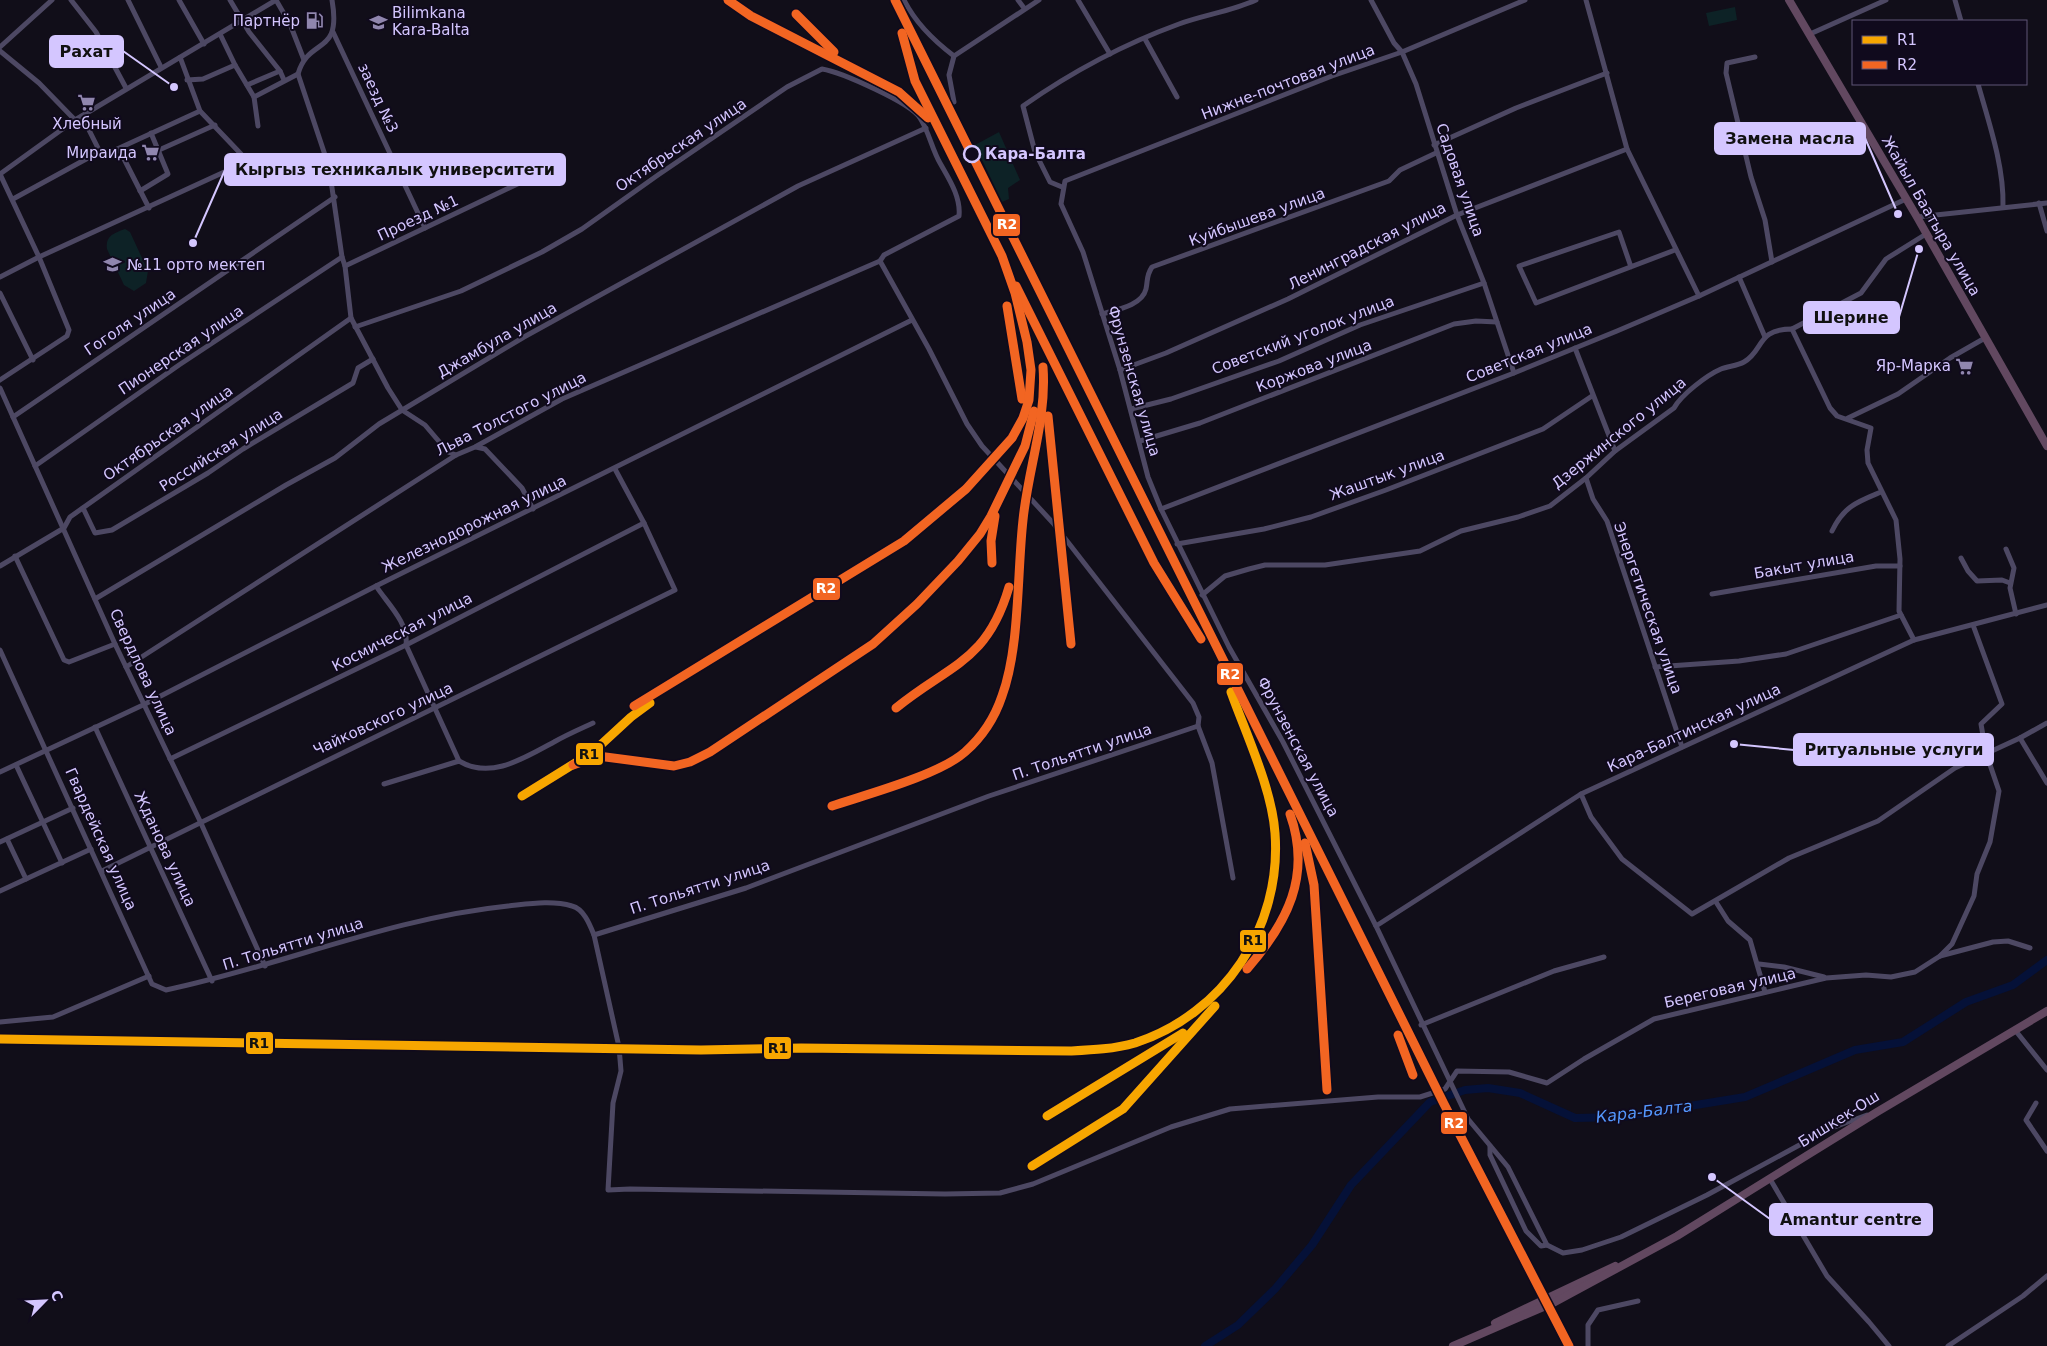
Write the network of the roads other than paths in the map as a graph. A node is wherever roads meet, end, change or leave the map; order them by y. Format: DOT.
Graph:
graph roads {
  1 [pos="71,0"];
  2 [pos="128,0"];
  3 [pos="179,0"];
  4 [pos="230,0"];
  5 [pos="276,0"];
  6 [pos="332,0"];
  7 [pos="904,0"];
  8 [pos="1018,0"];
  9 [pos="1039,0"];
  10 [pos="1078,0"];
  11 [pos="1256,0"];
  12 [pos="1371,0"];
  13 [pos="1525,0"];
  14 [pos="1586,0"];
  15 [pos="1789,0"];
  16 [pos="1886,0"];
  17 [pos="1955,0"];
  18 [pos="49,1"];
  19 [pos="1024,8"];
  20 [pos="1961,20"];
  21 [pos="242,21"];
  22 [pos="333,32"];
  23 [pos="220,34"];
  24 [pos="1810,34"];
  25 [pos="1145,39"];
  26 [pos="204,44"];
  27 [pos="0,47"];
  28 [pos="0,52"];
  29 [pos="1402,52"];
  30 [pos="1110,54"];
  31 [pos="954,56"];
  32 [pos="180,57"];
  33 [pos="1755,57"];
  34 [pos="304,60"];
  35 [pos="235,65"];
  36 [pos="161,67"];
  37 [pos="280,71"];
  38 [pos="1607,73"];
  39 [pos="298,74"];
  40 [pos="187,80"];
  41 [pos="284,80"];
  42 [pos="247,85"];
  43 [pos="1978,85"];
  44 [pos="126,88"];
  45 [pos="254,96"];
  46 [pos="1177,96"];
  47 [pos="954,102"];
  48 [pos="200,111"];
  49 [pos="82,116"];
  50 [pos="75,120"];
  51 [pos="215,125"];
  52 [pos="258,126"];
  53 [pos="926,128"];
  54 [pos="152,133"];
  55 [pos="1434,145"];
  56 [pos="119,149"];
  57 [pos="1627,149"];
  58 [pos="159,150"];
  59 [pos="99,152"];
  60 [pos="1436,153"];
  61 [pos="556,173"];
  62 [pos="0,174"];
  63 [pos="1062,187"];
  64 [pos="140,191"];
  65 [pos="335,197"];
  66 [pos="13,199"];
  67 [pos="1902,200"];
  68 [pos="2039,203"];
  69 [pos="2047,203"];
  70 [pos="2003,206"];
  71 [pos="149,208"];
  72 [pos="1457,215"];
  73 [pos="959,216"];
  74 [pos="1917,217"];
  75 [pos="425,228"];
  76 [pos="2047,232"];
  77 [pos="1926,234"];
  78 [pos="1675,250"];
  79 [pos="39,257"];
  80 [pos="342,257"];
  81 [pos="880,261"];
  82 [pos="1772,262"];
  83 [pos="345,266"];
  84 [pos="1631,267"];
  85 [pos="0,277"];
  86 [pos="1739,277"];
  87 [pos="1484,283"];
  88 [pos="0,293"];
  89 [pos="1699,296"];
  90 [pos="1102,314"];
  91 [pos="350,318"];
  92 [pos="912,320"];
  93 [pos="1497,322"];
  94 [pos="355,327"];
  95 [pos="1792,330"];
  96 [pos="1765,336"];
  97 [pos="1982,340"];
  98 [pos="1575,348"];
  99 [pos="373,359"];
  100 [pos="32,360"];
  101 [pos="1120,370"];
  102 [pos="1514,373"];
  103 [pos="0,380"];
  104 [pos="0,388"];
  105 [pos="1592,396"];
  106 [pos="1131,409"];
  107 [pos="402,410"];
  108 [pos="13,416"];
  109 [pos="1848,418"];
  110 [pos="1140,441"];
  111 [pos="2047,446"];
  112 [pos="475,447"];
  113 [pos="1615,452"];
  114 [pos="456,455"];
  115 [pos="35,466"];
  116 [pos="615,469"];
  117 [pos="1586,478"];
  118 [pos="1881,492"];
  119 [pos="83,508"];
  120 [pos="533,508"];
  121 [pos="1161,508"];
  122 [pos="644,522"];
  123 [pos="64,528"];
  124 [pos="1832,531"];
  125 [pos="1178,544"];
  126 [pos="2006,549"];
  127 [pos="15,556"];
  128 [pos="1961,558"];
  129 [pos="0,566"];
  130 [pos="1900,566"];
  131 [pos="2010,583"];
  132 [pos="376,586"];
  133 [pos="1712,594"];
  134 [pos="1202,595"];
  135 [pos="95,599"];
  136 [pos="2047,605"];
  137 [pos="2016,614"];
  138 [pos="1901,615"];
  139 [pos="1973,625"];
  140 [pos="1914,640"];
  141 [pos="115,644"];
  142 [pos="406,645"];
  143 [pos="0,650"];
  144 [pos="1655,666"];
  145 [pos="126,667"];
  146 [pos="143,705"];
  147 [pos="437,708"];
  148 [pos="592,723"];
  149 [pos="2047,723"];
  150 [pos="1198,726"];
  151 [pos="95,727"];
  152 [pos="2020,738"];
  153 [pos="1682,747"];
  154 [pos="47,750"];
  155 [pos="1986,753"];
  156 [pos="170,759"];
  157 [pos="459,761"];
  158 [pos="16,765"];
  159 [pos="0,772"];
  160 [pos="2047,783"];
  161 [pos="384,784"];
  162 [pos="1581,794"];
  163 [pos="73,808"];
  164 [pos="200,821"];
  165 [pos="42,822"];
  166 [pos="7,839"];
  167 [pos="0,842"];
  168 [pos="152,848"];
  169 [pos="91,849"];
  170 [pos="62,863"];
  171 [pos="102,871"];
  172 [pos="1233,878"];
  173 [pos="26,879"];
  174 [pos="0,891"];
  175 [pos="1716,902"];
  176 [pos="1376,926"];
  177 [pos="594,935"];
  178 [pos="2030,948"];
  179 [pos="1940,956"];
  180 [pos="1604,957"];
  181 [pos="1759,964"];
  182 [pos="265,966"];
  183 [pos="149,976"];
  184 [pos="1826,978"];
  185 [pos="212,981"];
  186 [pos="1765,992"];
  187 [pos="2047,1011"];
  188 [pos="0,1022"];
  189 [pos="1421,1025"];
  190 [pos="2015,1030"];
  191 [pos="2047,1070"];
  192 [pos="1451,1081"];
  193 [pos="2036,1103"];
  194 [pos="1877,1112"];
  195 [pos="1490,1146"];
  196 [pos="2047,1151"];
  197 [pos="1770,1179"];
  198 [pos="1547,1245"];
  199 [pos="2047,1276"];
  200 [pos="1638,1301"];
  201 [pos="1452,1346"];
  202 [pos="1588,1346"];
  203 [pos="1889,1346"];
  204 [pos="1948,1346"];
  1 -- 44 [label="street"];
  2 -- 36 [label="street"];
  3 -- 26 [label="street"];
  4 -- 21 [label="street"];
  5 -- 21 [label="street"];
  5 -- 34 [label="street"];
  6 -- 22 [label="street"];
  7 -- 31 [label="street"];
  8 -- 19 [label="street"];
  9 -- 19 [label="street"];
  10 -- 30 [label="street"];
  11 -- 25 [label="street"];
  12 -- 29 [label="street, Садовая улица"];
  13 -- 29 [label="street, Нижне-почтовая улица"];
  14 -- 38 [label="street"];
  15 -- 24 [label="highway, Жайыл Баатыра улица"];
  16 -- 24 [label="street"];
  17 -- 20 [label="street"];
  18 -- 27 [label="street"];
  19 -- 31 [label="street"];
  21 -- 23 [label="street"];
  21 -- 37 [label="street"];
  22 -- 34 [label="street"];
  22 -- 75 [label="street, заезд №3"];
  23 -- 26 [label="street"];
  23 -- 35 [label="street"];
  24 -- 67 [label="highway, Жайыл Баатыра улица"];
  25 -- 30 [label="street"];
  25 -- 46 [label="street"];
  26 -- 32 [label="street"];
  28 -- 50 [label="street"];
  29 -- 55 [label="street, Садовая улица"];
  29 -- 63 [label="street, Нижне-почтовая улица"];
  30 -- 63 [label="street"];
  31 -- 47 [label="street"];
  32 -- 36 [label="street"];
  32 -- 40 [label="street"];
  33 -- 82 [label="street"];
  34 -- 39 [label="street"];
  35 -- 40 [label="street"];
  35 -- 42 [label="street"];
  36 -- 44 [label="street"];
  37 -- 41 [label="street"];
  37 -- 42 [label="street"];
  38 -- 55 [label="street"];
  38 -- 57 [label="street"];
  39 -- 41 [label="street"];
  39 -- 65 [label="street"];
  40 -- 48 [label="street"];
  41 -- 45 [label="street"];
  42 -- 45 [label="street"];
  43 -- 70 [label="street"];
  44 -- 49 [label="street"];
  45 -- 52 [label="street"];
  48 -- 51 [label="street"];
  48 -- 54 [label="street"];
  49 -- 50 [label="street"];
  49 -- 59 [label="street"];
  50 -- 62 [label="street"];
  51 -- 58 [label="street"];
  51 -- 71 [label="street"];
  53 -- 73 [label="street, Октябрьская улица"];
  53 -- 94 [label="street, Октябрьская улица"];
  53 -- 107 [label="street, Джамбула улица"];
  54 -- 56 [label="street"];
  54 -- 58 [label="street"];
  55 -- 60 [label="street, Садовая улица"];
  56 -- 59 [label="street"];
  56 -- 64 [label="street"];
  57 -- 72 [label="street, Ленинградская улица"];
  57 -- 78 [label="street"];
  58 -- 64 [label="street"];
  59 -- 66 [label="street"];
  60 -- 72 [label="street, Садовая улица"];
  60 -- 90 [label="street, Куйбышева улица"];
  61 -- 75 [label="street, Проезд №1"];
  62 -- 66 [label="street"];
  63 -- 90 [label="street, Фрунзенская улица"];
  64 -- 71 [label="street"];
  65 -- 80 [label="street"];
  65 -- 108 [label="street, Гоголя улица"];
  66 -- 79 [label="street"];
  67 -- 74 [label="highway, Жайыл Баатыра улица"];
  67 -- 82 [label="street, Советская улица"];
  68 -- 69 [label="street"];
  68 -- 70 [label="street"];
  68 -- 76 [label="street"];
  70 -- 74 [label="street"];
  71 -- 79 [label="street"];
  72 -- 87 [label="street, Садовая улица"];
  72 -- 101 [label="street, Ленинградская улица"];
  73 -- 81 [label="street, Льва Толстого улица"];
  74 -- 77 [label="highway, Жайыл Баатыра улица"];
  75 -- 83 [label="street, Проезд №1"];
  77 -- 95 [label="street"];
  77 -- 97 [label="highway, Жайыл Баатыра улица"];
  78 -- 84 [label="street"];
  78 -- 89 [label="street"];
  79 -- 85 [label="street"];
  79 -- 100 [label="street"];
  80 -- 83 [label="street"];
  80 -- 115 [label="street, Пионерская улица"];
  81 -- 92 [label="street"];
  81 -- 112 [label="street, Льва Толстого улица"];
  82 -- 86 [label="street, Советская улица"];
  83 -- 91 [label="street"];
  84 -- 84 [label="street"];
  86 -- 89 [label="street, Советская улица"];
  86 -- 96 [label="street"];
  87 -- 93 [label="street, Садовая улица"];
  87 -- 106 [label="street, Советский уголок улица"];
  88 -- 100 [label="street"];
  89 -- 98 [label="street, Советская улица"];
  90 -- 101 [label="street, Фрунзенская улица"];
  91 -- 94 [label="street"];
  91 -- 119 [label="street, Октябрьская улица"];
  92 -- 116 [label="street, Железнодорожная улица"];
  92 -- 150 [label="street"];
  93 -- 102 [label="street, Садовая улица"];
  93 -- 110 [label="street, Коржова улица"];
  94 -- 99 [label="street"];
  95 -- 96 [label="street"];
  95 -- 109 [label="street"];
  96 -- 113 [label="street, Дзержинского улица"];
  97 -- 109 [label="street"];
  97 -- 111 [label="highway, Жайыл Баатыра улица"];
  98 -- 102 [label="street, Советская улица"];
  98 -- 105 [label="street"];
  99 -- 107 [label="street"];
  99 -- 119 [label="street, Российская улица"];
  100 -- 103 [label="street"];
  101 -- 106 [label="street, Фрунзенская улица"];
  102 -- 121 [label="street, Советская улица"];
  104 -- 108 [label="street, Свердлова улица"];
  105 -- 113 [label="street"];
  105 -- 125 [label="street, Жаштык улица"];
  106 -- 110 [label="street, Фрунзенская улица"];
  107 -- 114 [label="street"];
  107 -- 135 [label="street, Джамбула улица"];
  108 -- 115 [label="street, Свердлова улица"];
  109 -- 118 [label="street"];
  110 -- 121 [label="street, Фрунзенская улица"];
  112 -- 114 [label="street, Льва Толстого улица"];
  112 -- 120 [label="street"];
  113 -- 117 [label="street, Дзержинского улица"];
  114 -- 145 [label="street, Льва Толстого улица"];
  115 -- 123 [label="street, Свердлова улица"];
  116 -- 120 [label="street, Железнодорожная улица"];
  116 -- 122 [label="street"];
  117 -- 134 [label="street, Дзержинского улица"];
  117 -- 144 [label="street, Энергетическая улица"];
  118 -- 124 [label="street"];
  118 -- 130 [label="street"];
  119 -- 123 [label="street, Октябрьская улица"];
  120 -- 132 [label="street, Железнодорожная улица"];
  121 -- 125 [label="street, Фрунзенская улица"];
  122 -- 142 [label="street, Космическая улица"];
  122 -- 147 [label="street, Чайковского улица"];
  123 -- 127 [label="street, Октябрьская улица"];
  123 -- 135 [label="street, Свердлова улица"];
  125 -- 134 [label="street, Фрунзенская улица"];
  126 -- 131 [label="street"];
  127 -- 129 [label="street, Октябрьская улица"];
  127 -- 141 [label="street"];
  128 -- 131 [label="street"];
  130 -- 133 [label="street, Бакыт улица"];
  130 -- 138 [label="street"];
  131 -- 137 [label="street"];
  132 -- 142 [label="street"];
  132 -- 146 [label="street, Железнодорожная улица"];
  134 -- 176 [label="street, Фрунзенская улица"];
  135 -- 141 [label="street, Свердлова улица"];
  136 -- 137 [label="street, Кара-Балтинская улица"];
  137 -- 139 [label="street, Кара-Балтинская улица"];
  138 -- 140 [label="street"];
  138 -- 144 [label="street"];
  139 -- 140 [label="street, Кара-Балтинская улица"];
  139 -- 155 [label="street"];
  140 -- 153 [label="street, Кара-Балтинская улица"];
  141 -- 145 [label="street, Свердлова улица"];
  142 -- 147 [label="street"];
  142 -- 156 [label="street, Космическая улица"];
  143 -- 154 [label="street, Гвардейская улица"];
  144 -- 153 [label="street, Энергетическая улица"];
  145 -- 146 [label="street, Свердлова улица"];
  146 -- 151 [label="street, Железнодорожная улица"];
  146 -- 156 [label="street, Свердлова улица"];
  147 -- 157 [label="street"];
  147 -- 164 [label="street, Чайковского улица"];
  148 -- 157 [label="street"];
  149 -- 152 [label="street"];
  150 -- 172 [label="street"];
  150 -- 177 [label="street, П. Тольятти улица"];
  151 -- 154 [label="street, Железнодорожная улица"];
  151 -- 168 [label="street, Жданова улица"];
  152 -- 155 [label="street"];
  152 -- 160 [label="street"];
  153 -- 162 [label="street, Кара-Балтинская улица"];
  154 -- 158 [label="street, Железнодорожная улица"];
  154 -- 163 [label="street, Гвардейская улица"];
  155 -- 175 [label="street"];
  155 -- 179 [label="street"];
  156 -- 164 [label="street, Свердлова улица"];
  157 -- 161 [label="street"];
  158 -- 159 [label="street, Железнодорожная улица"];
  158 -- 165 [label="street"];
  162 -- 175 [label="street"];
  162 -- 176 [label="street, Кара-Балтинская улица"];
  163 -- 165 [label="street"];
  163 -- 169 [label="street, Гвардейская улица"];
  164 -- 168 [label="street, Чайковского улица"];
  164 -- 182 [label="street, Свердлова улица"];
  165 -- 166 [label="street"];
  165 -- 170 [label="street"];
  166 -- 167 [label="street"];
  166 -- 173 [label="street"];
  168 -- 171 [label="street, Чайковского улица"];
  168 -- 185 [label="street, Жданова улица"];
  169 -- 170 [label="street"];
  169 -- 171 [label="street, Гвардейская улица"];
  170 -- 173 [label="street"];
  171 -- 183 [label="street, Гвардейская улица"];
  173 -- 174 [label="street"];
  175 -- 181 [label="street"];
  176 -- 189 [label="street, Фрунзенская улица"];
  177 -- 182 [label="street, П. Тольятти улица"];
  177 -- 192 [label="street"];
  178 -- 179 [label="street, Береговая улица"];
  179 -- 184 [label="street, Береговая улица"];
  180 -- 189 [label="street"];
  181 -- 184 [label="street"];
  181 -- 186 [label="street"];
  182 -- 185 [label="street, П. Тольятти улица"];
  183 -- 185 [label="street, Гвардейская улица"];
  183 -- 188 [label="street"];
  184 -- 186 [label="street, Береговая улица"];
  186 -- 192 [label="street, Береговая улица"];
  187 -- 190 [label="highway, Бишкек-Ош"];
  189 -- 192 [label="street, Фрунзенская улица"];
  190 -- 191 [label="street"];
  190 -- 194 [label="highway, Бишкек-Ош"];
  192 -- 195 [label="street, Фрунзенская улица"];
  193 -- 196 [label="street"];
  194 -- 197 [label="highway, Бишкек-Ош"];
  194 -- 198 [label="street"];
  195 -- 198 [label="street, Фрунзенская улица"];
  195 -- 198 [label="street"];
  197 -- 201 [label="highway, Бишкек-Ош"];
  197 -- 203 [label="street"];
  199 -- 204 [label="street"];
  200 -- 202 [label="street"];
}
